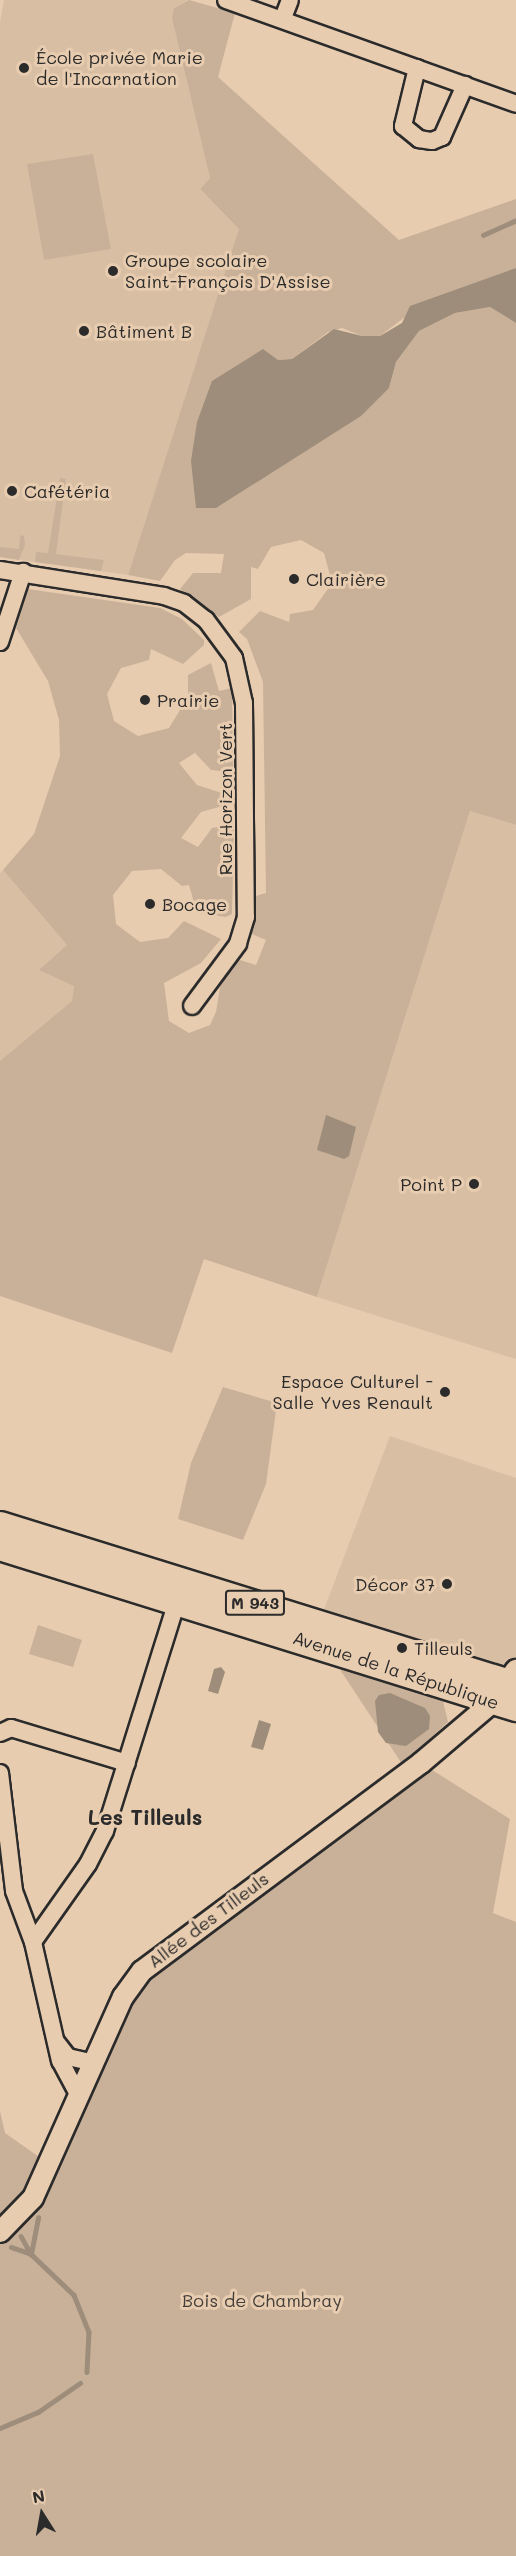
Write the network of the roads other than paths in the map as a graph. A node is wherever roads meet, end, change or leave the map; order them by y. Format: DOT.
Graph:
graph roads {
  1 [pos="226,0"];
  2 [pos="290,0"];
  3 [pos="283,18"];
  4 [pos="417,68"];
  5 [pos="465,85"];
  6 [pos="516,104"];
  7 [pos="0,570"];
  8 [pos="23,572"];
  9 [pos="0,642"];
  10 [pos="192,1006"];
  11 [pos="0,1525"];
  12 [pos="0,1547"];
  13 [pos="177,1601"];
  14 [pos="510,1690"];
  15 [pos="0,1733"];
  16 [pos="127,1763"];
  17 [pos="0,1773"];
  18 [pos="33,1942"];
  19 [pos="53,2037"];
  20 [pos="94,2063"];
  21 [pos="79,2096"];
  22 [pos="0,2232"];
  1 -- 3 [label="street"];
  2 -- 3 [label="street"];
  3 -- 4 [label="street"];
  4 -- 5 [label="street"];
  4 -- 5 [label="street"];
  5 -- 6 [label="street"];
  7 -- 8 [label="street, Rue Horizon Vert"];
  8 -- 9 [label="street"];
  8 -- 10 [label="street, Rue Horizon Vert"];
  11 -- 14 [label="main road, Avenue de la République / M 943"];
  12 -- 13 [label="main road, Avenue de la République / M 943"];
  13 -- 14 [label="main road, Avenue de la République / M 943"];
  13 -- 16 [label="street"];
  14 -- 20 [label="street, Allée des Tilleuls"];
  15 -- 16 [label="street"];
  16 -- 18 [label="street"];
  17 -- 18 [label="street"];
  18 -- 19 [label="street"];
  19 -- 20 [label="street"];
  19 -- 21 [label="street"];
  20 -- 21 [label="street, Allée des Tilleuls"];
  21 -- 22 [label="street, Allée des Tilleuls"];
}
